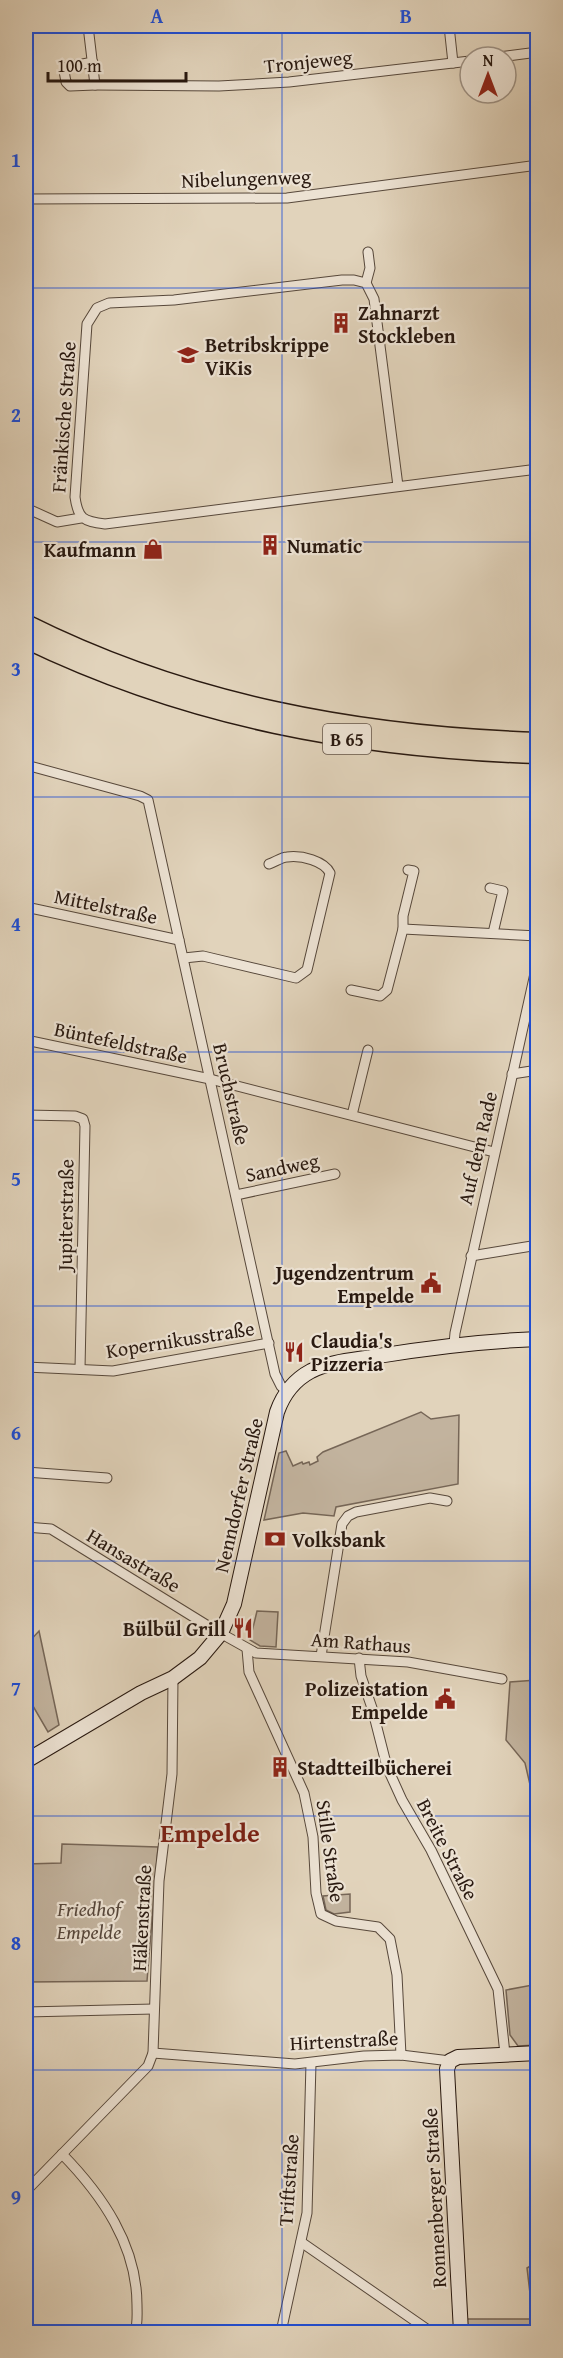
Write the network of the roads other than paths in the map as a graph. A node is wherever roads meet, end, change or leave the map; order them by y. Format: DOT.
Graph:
graph roads {
  1 [pos="88,26"];
  2 [pos="449,26"];
  3 [pos="537,52"];
  4 [pos="518,55"];
  5 [pos="93,62"];
  6 [pos="458,62"];
  7 [pos="453,63"];
  8 [pos="95,85"];
  9 [pos="537,165"];
  10 [pos="26,199"];
  11 [pos="368,252"];
  12 [pos="366,283"];
  13 [pos="537,468"];
  14 [pos="398,486"];
  15 [pos="26,508"];
  16 [pos="81,518"];
  17 [pos="26,623"];
  18 [pos="26,640"];
  19 [pos="537,741"];
  20 [pos="537,755"];
  21 [pos="26,765"];
  22 [pos="269,864"];
  23 [pos="408,870"];
  24 [pos="490,888"];
  25 [pos="26,907"];
  26 [pos="403,929"];
  27 [pos="493,933"];
  28 [pos="537,936"];
  29 [pos="179,940"];
  30 [pos="184,958"];
  31 [pos="537,960"];
  32 [pos="351,990"];
  33 [pos="26,1040"];
  34 [pos="368,1050"];
  35 [pos="537,1070"];
  36 [pos="512,1074"];
  37 [pos="210,1079"];
  38 [pos="26,1115"];
  39 [pos="352,1115"];
  40 [pos="494,1152"];
  41 [pos="336,1174"];
  42 [pos="236,1195"];
  43 [pos="537,1245"];
  44 [pos="471,1256"];
  45 [pos="537,1339"];
  46 [pos="269,1343"];
  47 [pos="454,1344"];
  48 [pos="26,1367"];
  49 [pos="80,1369"];
  50 [pos="288,1392"];
  51 [pos="26,1472"];
  52 [pos="107,1478"];
  53 [pos="447,1501"];
  54 [pos="26,1527"];
  55 [pos="221,1633"];
  56 [pos="247,1649"];
  57 [pos="321,1656"];
  58 [pos="359,1658"];
  59 [pos="173,1678"];
  60 [pos="502,1679"];
  61 [pos="26,1761"];
  62 [pos="154,2009"];
  63 [pos="26,2012"];
  64 [pos="153,2053"];
  65 [pos="537,2053"];
  66 [pos="505,2054"];
  67 [pos="401,2055"];
  68 [pos="450,2061"];
  69 [pos="311,2063"];
  70 [pos="62,2154"];
  71 [pos="26,2191"];
  72 [pos="301,2242"];
  73 [pos="282,2330"];
  74 [pos="135,2332"];
  75 [pos="291,2332"];
  76 [pos="431,2332"];
  77 [pos="461,2332"];
  1 -- 5 [label="street"];
  2 -- 7 [label="street"];
  3 -- 4 [label="street"];
  5 -- 8 [label="street"];
  5 -- 8 [label="street, Tronjeweg"];
  6 -- 7 [label="street, Tronjeweg"];
  7 -- 8 [label="street, Tronjeweg"];
  9 -- 10 [label="street, Nibelungenweg"];
  11 -- 12 [label="street"];
  12 -- 14 [label="street"];
  12 -- 16 [label="street, Fränkische Straße"];
  13 -- 14 [label="street, Fränkische Straße"];
  14 -- 16 [label="street, Fränkische Straße"];
  15 -- 16 [label="street"];
  17 -- 19 [label="highway, B 65"];
  18 -- 20 [label="highway, B 65"];
  21 -- 29 [label="street, Bruchstraße"];
  22 -- 30 [label="street"];
  23 -- 26 [label="street"];
  24 -- 27 [label="street"];
  25 -- 29 [label="street, Mittelstraße"];
  26 -- 27 [label="street"];
  26 -- 32 [label="street"];
  27 -- 28 [label="street"];
  29 -- 30 [label="street, Bruchstraße"];
  30 -- 37 [label="street, Bruchstraße"];
  31 -- 36 [label="street, Auf dem Rade"];
  33 -- 37 [label="street, Büntefeldstraße"];
  34 -- 39 [label="street"];
  35 -- 36 [label="street"];
  36 -- 40 [label="street, Auf dem Rade"];
  37 -- 39 [label="street, Büntefeldstraße"];
  37 -- 42 [label="street, Bruchstraße"];
  38 -- 49 [label="street, Jupiterstraße"];
  39 -- 40 [label="street, Büntefeldstraße"];
  40 -- 44 [label="street, Auf dem Rade"];
  41 -- 42 [label="street, Sandweg"];
  42 -- 46 [label="street, Bruchstraße"];
  43 -- 44 [label="street"];
  44 -- 47 [label="street, Auf dem Rade"];
  45 -- 47 [label="street, Nenndorfer Straße"];
  46 -- 49 [label="street, Kopernikusstraße"];
  46 -- 50 [label="street, Bruchstraße"];
  47 -- 50 [label="street, Nenndorfer Straße"];
  48 -- 49 [label="street, Kopernikusstraße"];
  50 -- 55 [label="street, Nenndorfer Straße"];
  51 -- 52 [label="street"];
  53 -- 57 [label="street"];
  54 -- 55 [label="street, Hansastraße"];
  55 -- 56 [label="street, Am Rathaus"];
  55 -- 59 [label="street, Nenndorfer Straße"];
  56 -- 57 [label="street, Am Rathaus"];
  56 -- 67 [label="street, Stille Straße"];
  57 -- 58 [label="street, Am Rathaus"];
  58 -- 60 [label="street, Am Rathaus"];
  58 -- 66 [label="street, Breite Straße"];
  59 -- 61 [label="street, Nenndorfer Straße"];
  59 -- 62 [label="street, Häkenstraße"];
  62 -- 63 [label="street"];
  62 -- 64 [label="street, Häkenstraße"];
  64 -- 69 [label="street, Hirtenstraße"];
  64 -- 70 [label="street"];
  65 -- 66 [label="street, Hirtenstraße"];
  66 -- 68 [label="street, Hirtenstraße"];
  67 -- 68 [label="street, Hirtenstraße"];
  67 -- 69 [label="street, Hirtenstraße"];
  68 -- 77 [label="street, Ronnenberger Straße"];
  69 -- 72 [label="street, Triftstraße"];
  70 -- 71 [label="street"];
  70 -- 74 [label="street"];
  72 -- 73 [label="street, Triftstraße"];
  72 -- 76 [label="street"];
  73 -- 75 [label="street"];
}
